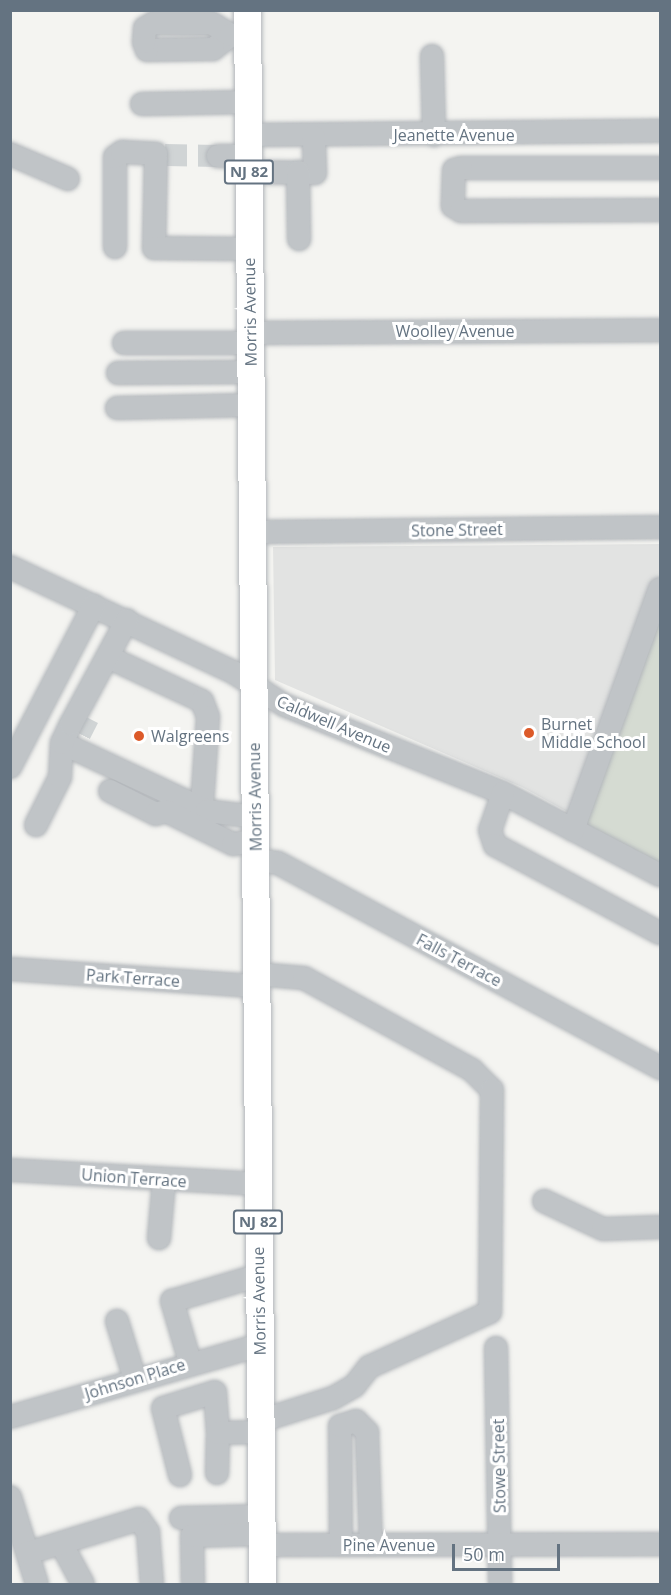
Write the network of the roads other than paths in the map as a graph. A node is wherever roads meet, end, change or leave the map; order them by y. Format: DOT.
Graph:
graph roads {
  1 [pos="242,27"];
  2 [pos="432,56"];
  3 [pos="248,102"];
  4 [pos="142,104"];
  5 [pos="656,132"];
  6 [pos="434,135"];
  7 [pos="501,135"];
  8 [pos="314,137"];
  9 [pos="10,154"];
  10 [pos="248,154"];
  11 [pos="218,156"];
  12 [pos="499,166"];
  13 [pos="656,168"];
  14 [pos="298,172"];
  15 [pos="68,179"];
  16 [pos="660,210"];
  17 [pos="299,239"];
  18 [pos="115,247"];
  19 [pos="249,249"];
  20 [pos="660,330"];
  21 [pos="250,338"];
  22 [pos="124,343"];
  23 [pos="251,372"];
  24 [pos="118,373"];
  25 [pos="251,405"];
  26 [pos="117,408"];
  27 [pos="660,528"];
  28 [pos="253,532"];
  29 [pos="10,567"];
  30 [pos="660,589"];
  31 [pos="94,605"];
  32 [pos="127,620"];
  33 [pos="108,657"];
  34 [pos="91,687"];
  35 [pos="253,688"];
  36 [pos="74,734"];
  37 [pos="10,767"];
  38 [pos="110,792"];
  39 [pos="503,793"];
  40 [pos="202,804"];
  41 [pos="36,825"];
  42 [pos="573,830"];
  43 [pos="255,839"];
  44 [pos="660,875"];
  45 [pos="660,933"];
  46 [pos="10,969"];
  47 [pos="256,980"];
  48 [pos="660,1068"];
  49 [pos="10,1170"];
  50 [pos="164,1181"];
  51 [pos="257,1184"];
  52 [pos="544,1201"];
  53 [pos="660,1227"];
  54 [pos="159,1238"];
  55 [pos="259,1275"];
  56 [pos="117,1322"];
  57 [pos="260,1346"];
  58 [pos="496,1348"];
  59 [pos="185,1364"];
  60 [pos="135,1379"];
  61 [pos="189,1400"];
  62 [pos="10,1417"];
  63 [pos="260,1426"];
  64 [pos="218,1433"];
  65 [pos="217,1473"];
  66 [pos="180,1475"];
  67 [pos="10,1497"];
  68 [pos="180,1518"];
  69 [pos="261,1532"];
  70 [pos="501,1544"];
  71 [pos="660,1544"];
  72 [pos="62,1545"];
  73 [pos="341,1545"];
  74 [pos="371,1545"];
  75 [pos="28,1553"];
  76 [pos="37,1584"];
  77 [pos="83,1584"];
  78 [pos="152,1584"];
  79 [pos="193,1584"];
  80 [pos="262,1584"];
  81 [pos="500,1584"];
  1 -- 3 [label="main road, Morris Avenue / NJ 82"];
  2 -- 6 [label="street"];
  3 -- 4 [label="street"];
  3 -- 10 [label="main road, Morris Avenue / NJ 82"];
  5 -- 7 [label="street, Jeanette Avenue"];
  5 -- 13 [label="street"];
  6 -- 7 [label="street, Jeanette Avenue"];
  6 -- 8 [label="street, Jeanette Avenue"];
  7 -- 12 [label="street"];
  8 -- 10 [label="street, Jeanette Avenue"];
  8 -- 14 [label="street"];
  9 -- 15 [label="street"];
  10 -- 11 [label="street"];
  10 -- 14 [label="street"];
  10 -- 19 [label="main road, Morris Avenue / NJ 82"];
  12 -- 13 [label="street"];
  12 -- 16 [label="street"];
  14 -- 17 [label="street"];
  18 -- 19 [label="street"];
  19 -- 21 [label="main road, Morris Avenue / NJ 82"];
  20 -- 21 [label="street, Woolley Avenue"];
  21 -- 22 [label="street, Woolley Avenue"];
  21 -- 23 [label="main road, Morris Avenue / NJ 82"];
  23 -- 24 [label="street"];
  23 -- 25 [label="main road, Morris Avenue / NJ 82"];
  25 -- 26 [label="street"];
  25 -- 28 [label="main road, Morris Avenue / NJ 82"];
  27 -- 28 [label="street, Stone Street"];
  28 -- 35 [label="main road, Morris Avenue / NJ 82"];
  29 -- 31 [label="street, Caldwell Avenue"];
  30 -- 42 [label="street"];
  31 -- 32 [label="street, Caldwell Avenue"];
  31 -- 37 [label="street"];
  32 -- 33 [label="street"];
  32 -- 35 [label="street, Caldwell Avenue"];
  33 -- 34 [label="street"];
  33 -- 40 [label="street"];
  34 -- 36 [label="street"];
  34 -- 36 [label="street"];
  35 -- 39 [label="street, Caldwell Avenue"];
  35 -- 43 [label="main road, Morris Avenue / NJ 82"];
  36 -- 40 [label="street"];
  36 -- 41 [label="street"];
  38 -- 43 [label="street"];
  39 -- 42 [label="street, Caldwell Avenue"];
  39 -- 45 [label="street"];
  40 -- 43 [label="street"];
  42 -- 44 [label="street, Caldwell Avenue"];
  43 -- 47 [label="main road, Morris Avenue / NJ 82"];
  43 -- 48 [label="street, Falls Terrace"];
  46 -- 47 [label="street, Park Terrace"];
  47 -- 51 [label="main road, Morris Avenue / NJ 82"];
  47 -- 63 [label="street, Park Terrace"];
  49 -- 50 [label="street, Union Terrace"];
  50 -- 51 [label="street, Union Terrace"];
  50 -- 54 [label="street"];
  51 -- 55 [label="main road, Morris Avenue / NJ 82"];
  52 -- 53 [label="street"];
  55 -- 57 [label="main road, Morris Avenue / NJ 82"];
  55 -- 59 [label="street"];
  56 -- 60 [label="street"];
  57 -- 59 [label="street, Johnson Place"];
  57 -- 63 [label="main road, Morris Avenue / NJ 82"];
  58 -- 70 [label="street, Stowe Street"];
  59 -- 60 [label="street, Johnson Place"];
  59 -- 61 [label="street"];
  60 -- 62 [label="street, Johnson Place"];
  61 -- 64 [label="street"];
  61 -- 66 [label="street"];
  63 -- 64 [label="street"];
  63 -- 69 [label="main road, Morris Avenue / NJ 82"];
  64 -- 65 [label="street"];
  67 -- 75 [label="street"];
  68 -- 69 [label="street"];
  69 -- 73 [label="street, Pine Avenue"];
  69 -- 79 [label="street"];
  69 -- 80 [label="main road, Morris Avenue / NJ 82"];
  70 -- 71 [label="street, Pine Avenue"];
  70 -- 74 [label="street, Pine Avenue"];
  70 -- 81 [label="street, Stowe Street"];
  72 -- 75 [label="street"];
  72 -- 77 [label="street"];
  72 -- 78 [label="street"];
  73 -- 74 [label="street, Pine Avenue"];
  73 -- 74 [label="street"];
  75 -- 76 [label="street"];
}
